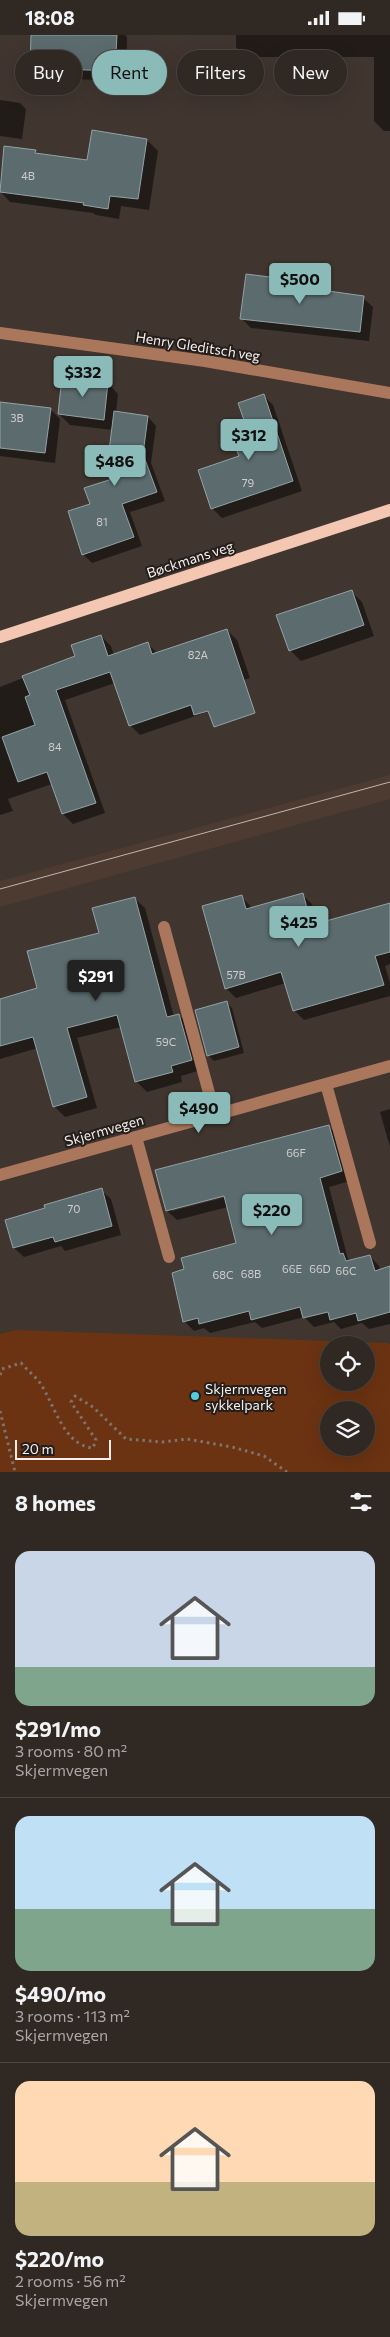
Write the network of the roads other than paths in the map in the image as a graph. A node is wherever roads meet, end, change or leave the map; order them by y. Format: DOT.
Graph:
graph roads {
  1 [pos="0,333"];
  2 [pos="390,393"];
  3 [pos="390,510"];
  4 [pos="0,637"];
  5 [pos="164,927"];
  6 [pos="390,1066"];
  7 [pos="326,1084"];
  8 [pos="215,1115"];
  9 [pos="136,1137"];
  10 [pos="0,1175"];
  11 [pos="370,1243"];
  12 [pos="169,1257"];
  1 -- 2 [label="street, Henry Gleditsch veg"];
  3 -- 4 [label="main road, Bøckmans veg"];
  5 -- 8 [label="street"];
  6 -- 7 [label="street, Skjermvegen"];
  7 -- 8 [label="street, Skjermvegen"];
  7 -- 11 [label="street"];
  8 -- 9 [label="street, Skjermvegen"];
  9 -- 10 [label="street, Skjermvegen"];
  9 -- 12 [label="street"];
}
